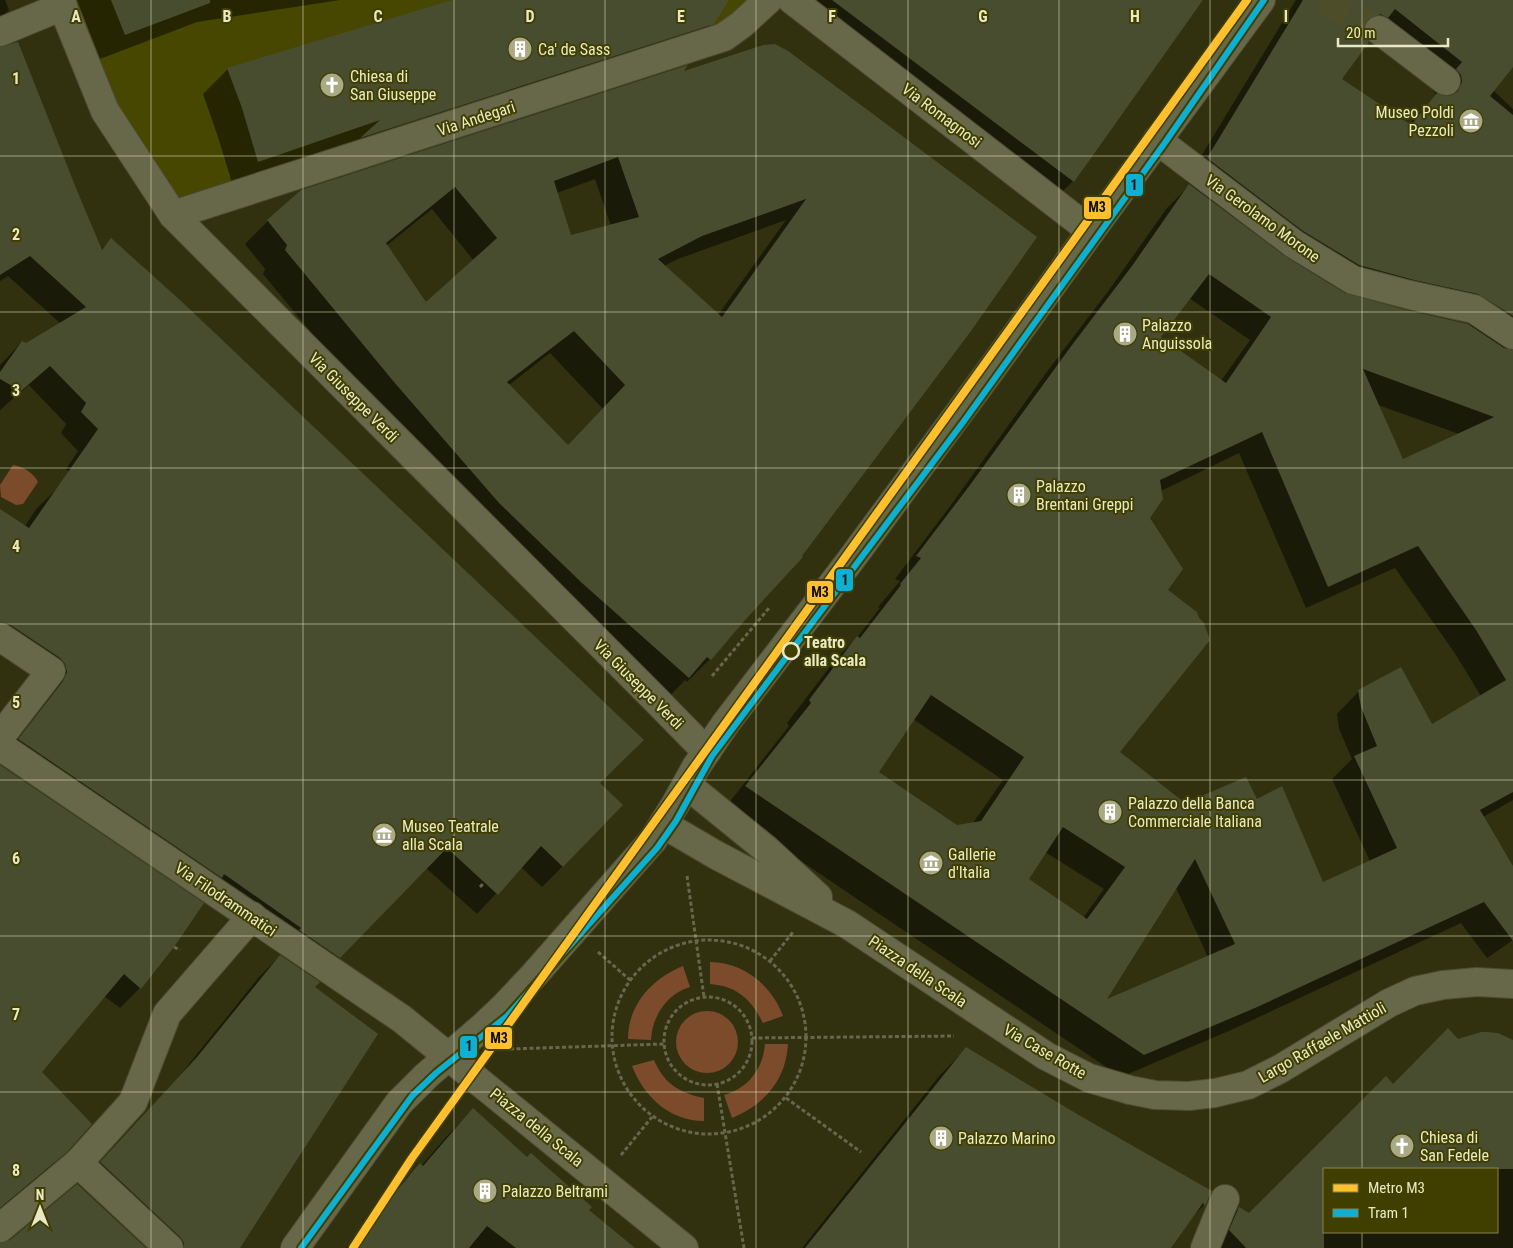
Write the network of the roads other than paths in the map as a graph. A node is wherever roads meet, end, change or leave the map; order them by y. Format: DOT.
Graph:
graph roads {
  1 [pos="768,0"];
  2 [pos="792,0"];
  3 [pos="1261,0"];
  4 [pos="61,3"];
  5 [pos="1379,30"];
  6 [pos="0,32"];
  7 [pos="1446,81"];
  8 [pos="1157,140"];
  9 [pos="173,216"];
  10 [pos="1091,231"];
  11 [pos="1513,335"];
  12 [pos="0,637"];
  13 [pos="0,737"];
  14 [pos="0,746"];
  15 [pos="707,751"];
  16 [pos="687,785"];
  17 [pos="663,824"];
  18 [pos="252,916"];
  19 [pos="847,924"];
  20 [pos="1513,984"];
  21 [pos="989,1018"];
  22 [pos="449,1055"];
  23 [pos="1130,1090"];
  24 [pos="78,1163"];
  25 [pos="1225,1199"];
  26 [pos="0,1228"];
  27 [pos="169,1248"];
  28 [pos="295,1248"];
  29 [pos="684,1248"];
  30 [pos="1205,1248"];
  1 -- 9 [label="street, Via Andegari"];
  2 -- 10 [label="street, Via Romagnosi"];
  3 -- 8 [label="street"];
  4 -- 6 [label="street"];
  4 -- 9 [label="street, Via Giuseppe Verdi"];
  5 -- 7 [label="street"];
  8 -- 10 [label="street"];
  8 -- 11 [label="street, Via Gerolamo Morone"];
  9 -- 15 [label="street, Via Giuseppe Verdi"];
  10 -- 15 [label="street"];
  12 -- 13 [label="street"];
  14 -- 18 [label="street, Via Filodrammatici"];
  15 -- 16 [label="street"];
  16 -- 17 [label="street"];
  16 -- 19 [label="street, Piazza della Scala"];
  17 -- 19 [label="street, Piazza della Scala"];
  17 -- 22 [label="street"];
  18 -- 22 [label="street, Via Filodrammatici"];
  18 -- 24 [label="street"];
  19 -- 21 [label="street, Piazza della Scala"];
  20 -- 23 [label="street, Largo Raffaele Mattioli"];
  21 -- 23 [label="street, Via Case Rotte"];
  22 -- 28 [label="street"];
  22 -- 29 [label="street, Piazza della Scala"];
  24 -- 26 [label="street"];
  24 -- 27 [label="street"];
  25 -- 30 [label="street"];
}
